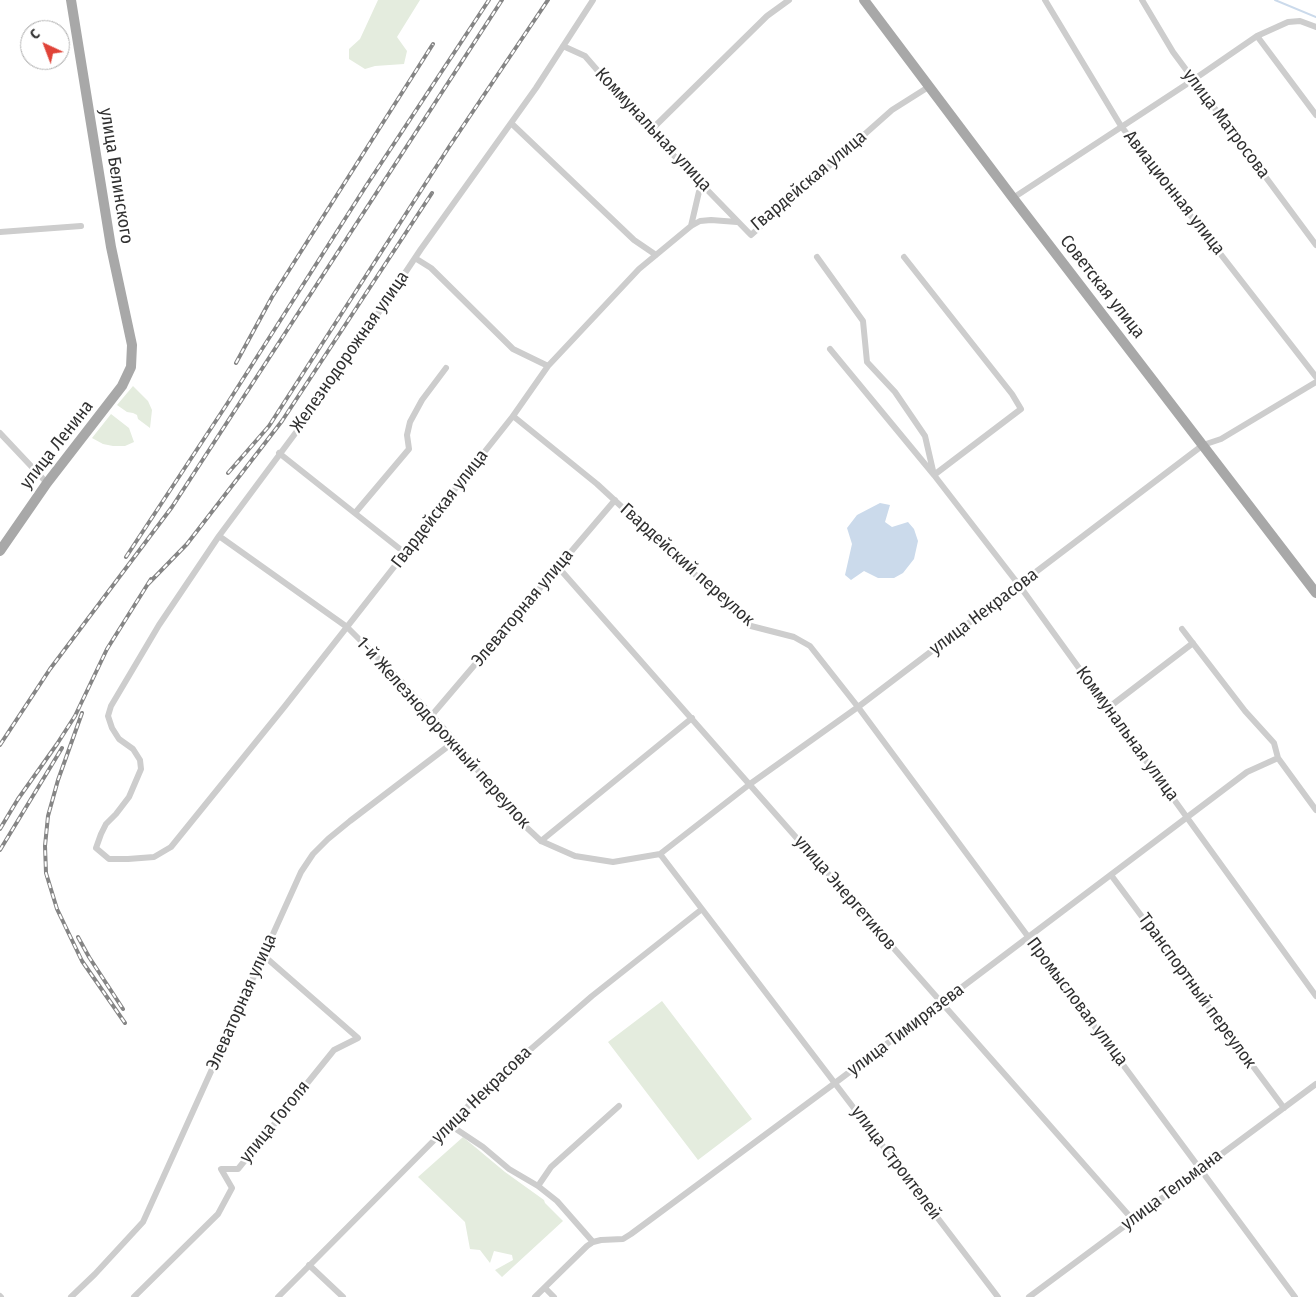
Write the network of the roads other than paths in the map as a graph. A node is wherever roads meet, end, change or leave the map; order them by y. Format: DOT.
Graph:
graph roads {
  1 [pos="71,0"];
  2 [pos="593,0"];
  3 [pos="789,0"];
  4 [pos="864,0"];
  5 [pos="1045,0"];
  6 [pos="1142,0"];
  7 [pos="1316,27"];
  8 [pos="1257,36"];
  9 [pos="563,46"];
  10 [pos="1193,80"];
  11 [pos="930,86"];
  12 [pos="1316,115"];
  13 [pos="511,123"];
  14 [pos="1121,126"];
  15 [pos="650,131"];
  16 [pos="701,182"];
  17 [pos="1013,198"];
  18 [pos="737,222"];
  19 [pos="82,226"];
  20 [pos="691,226"];
  21 [pos="0,232"];
  22 [pos="1316,245"];
  23 [pos="656,255"];
  24 [pos="817,257"];
  25 [pos="904,257"];
  26 [pos="415,258"];
  27 [pos="830,350"];
  28 [pos="132,357"];
  29 [pos="548,366"];
  30 [pos="446,368"];
  31 [pos="1316,377"];
  32 [pos="1316,382"];
  33 [pos="513,416"];
  34 [pos="0,433"];
  35 [pos="1203,445"];
  36 [pos="279,454"];
  37 [pos="934,475"];
  38 [pos="47,483"];
  39 [pos="615,500"];
  40 [pos="355,513"];
  41 [pos="219,536"];
  42 [pos="0,550"];
  43 [pos="405,553"];
  44 [pos="558,567"];
  45 [pos="1019,585"];
  46 [pos="1316,593"];
  47 [pos="347,627"];
  48 [pos="1182,629"];
  49 [pos="1193,643"];
  50 [pos="111,706"];
  51 [pos="858,708"];
  52 [pos="1108,708"];
  53 [pos="432,715"];
  54 [pos="692,718"];
  55 [pos="455,741"];
  56 [pos="1278,758"];
  57 [pos="750,784"];
  58 [pos="1316,810"];
  59 [pos="1187,817"];
  60 [pos="542,841"];
  61 [pos="660,854"];
  62 [pos="1111,874"];
  63 [pos="702,910"];
  64 [pos="1028,937"];
  65 [pos="263,955"];
  66 [pos="1316,996"];
  67 [pos="942,1003"];
  68 [pos="835,1083"];
  69 [pos="1316,1084"];
  70 [pos="619,1106"];
  71 [pos="1284,1108"];
  72 [pos="450,1125"];
  73 [pos="1202,1169"];
  74 [pos="538,1186"];
  75 [pos="1133,1220"];
  76 [pos="593,1242"];
  77 [pos="310,1265"];
  78 [pos="545,1288"];
  79 [pos="71,1297"];
  80 [pos="134,1297"];
  81 [pos="278,1297"];
  82 [pos="342,1297"];
  83 [pos="535,1297"];
  84 [pos="554,1297"];
  85 [pos="998,1297"];
  86 [pos="1029,1297"];
  87 [pos="1295,1297"];
  1 -- 28 [label="main road, улица Белинского"];
  2 -- 9 [label="street, Железнодорожная улица"];
  3 -- 15 [label="street"];
  4 -- 11 [label="main road, Советская улица"];
  5 -- 14 [label="street, Авиационная улица"];
  6 -- 10 [label="street, улица Матросова"];
  7 -- 8 [label="street"];
  8 -- 10 [label="street"];
  8 -- 12 [label="street"];
  9 -- 13 [label="street, Железнодорожная улица"];
  9 -- 15 [label="street, Коммунальная улица"];
  10 -- 14 [label="street"];
  10 -- 22 [label="street, улица Матросова"];
  11 -- 17 [label="main road, Советская улица"];
  11 -- 18 [label="street, Гвардейская улица"];
  13 -- 23 [label="street"];
  13 -- 26 [label="street, Железнодорожная улица"];
  14 -- 17 [label="street"];
  14 -- 31 [label="street, Авиационная улица"];
  15 -- 16 [label="street, Коммунальная улица"];
  16 -- 18 [label="street, Коммунальная улица"];
  16 -- 20 [label="street"];
  17 -- 35 [label="main road, Советская улица"];
  18 -- 20 [label="street, Гвардейская улица"];
  19 -- 21 [label="street"];
  20 -- 23 [label="street, Гвардейская улица"];
  23 -- 29 [label="street, Гвардейская улица"];
  24 -- 37 [label="street, Коммунальная улица"];
  25 -- 37 [label="street"];
  26 -- 29 [label="street"];
  26 -- 36 [label="street, Железнодорожная улица"];
  27 -- 37 [label="street, Коммунальная улица"];
  28 -- 38 [label="main road, улица Ленина"];
  29 -- 33 [label="street, Гвардейская улица"];
  30 -- 40 [label="street"];
  32 -- 35 [label="street, улица Некрасова"];
  33 -- 39 [label="street, Гвардейский переулок"];
  33 -- 43 [label="street, Гвардейская улица"];
  34 -- 38 [label="street"];
  35 -- 45 [label="street, улица Некрасова"];
  35 -- 46 [label="main road, Советская улица"];
  36 -- 40 [label="street"];
  36 -- 41 [label="street, Железнодорожная улица"];
  37 -- 45 [label="street, Коммунальная улица"];
  38 -- 42 [label="main road, улица Ленина"];
  39 -- 44 [label="street, Элеваторная улица"];
  39 -- 51 [label="street, Гвардейский переулок"];
  40 -- 43 [label="street"];
  41 -- 47 [label="street, 1-й Железнодорожный переулок"];
  41 -- 50 [label="street, Железнодорожная улица"];
  43 -- 47 [label="street, Гвардейская улица"];
  44 -- 53 [label="street, Элеваторная улица"];
  44 -- 54 [label="street, улица Энергетиков"];
  45 -- 51 [label="street, улица Некрасова"];
  45 -- 52 [label="street, Коммунальная улица"];
  47 -- 50 [label="street, Гвардейская улица"];
  47 -- 53 [label="street, 1-й Железнодорожный переулок"];
  48 -- 49 [label="street"];
  49 -- 52 [label="street"];
  49 -- 56 [label="street"];
  51 -- 57 [label="street, улица Некрасова"];
  51 -- 64 [label="street, Промысловая улица"];
  52 -- 59 [label="street, Коммунальная улица"];
  53 -- 55 [label="street, 1-й Железнодорожный переулок"];
  54 -- 57 [label="street, улица Энергетиков"];
  54 -- 60 [label="street"];
  55 -- 60 [label="street, 1-й Железнодорожный переулок"];
  55 -- 65 [label="street, Элеваторная улица"];
  56 -- 58 [label="street"];
  56 -- 59 [label="street, улица Тимирязева"];
  57 -- 61 [label="street, улица Некрасова"];
  57 -- 67 [label="street, улица Энергетиков"];
  59 -- 62 [label="street, улица Тимирязева"];
  59 -- 66 [label="street, Коммунальная улица"];
  60 -- 61 [label="street, 1-й Железнодорожный переулок"];
  61 -- 63 [label="street, улица Строителей"];
  62 -- 64 [label="street, улица Тимирязева"];
  62 -- 71 [label="street, Транспортный переулок"];
  63 -- 68 [label="street, улица Строителей"];
  63 -- 72 [label="street, улица Некрасова"];
  64 -- 67 [label="street, улица Тимирязева"];
  64 -- 73 [label="street, Промысловая улица"];
  65 -- 79 [label="street, Элеваторная улица"];
  65 -- 80 [label="street, улица Гоголя"];
  67 -- 68 [label="street, улица Тимирязева"];
  67 -- 75 [label="street, улица Энергетиков"];
  68 -- 76 [label="street, улица Тимирязева"];
  68 -- 85 [label="street, улица Строителей"];
  69 -- 71 [label="street, улица Тельмана"];
  70 -- 74 [label="street"];
  71 -- 73 [label="street, улица Тельмана"];
  72 -- 74 [label="street"];
  72 -- 77 [label="street, улица Некрасова"];
  73 -- 75 [label="street, улица Тельмана"];
  73 -- 87 [label="street, Промысловая улица"];
  74 -- 76 [label="street"];
  75 -- 86 [label="street, улица Тельмана"];
  76 -- 78 [label="street"];
  77 -- 81 [label="street, улица Некрасова"];
  77 -- 82 [label="street"];
  78 -- 83 [label="street"];
  78 -- 84 [label="street"];
}
